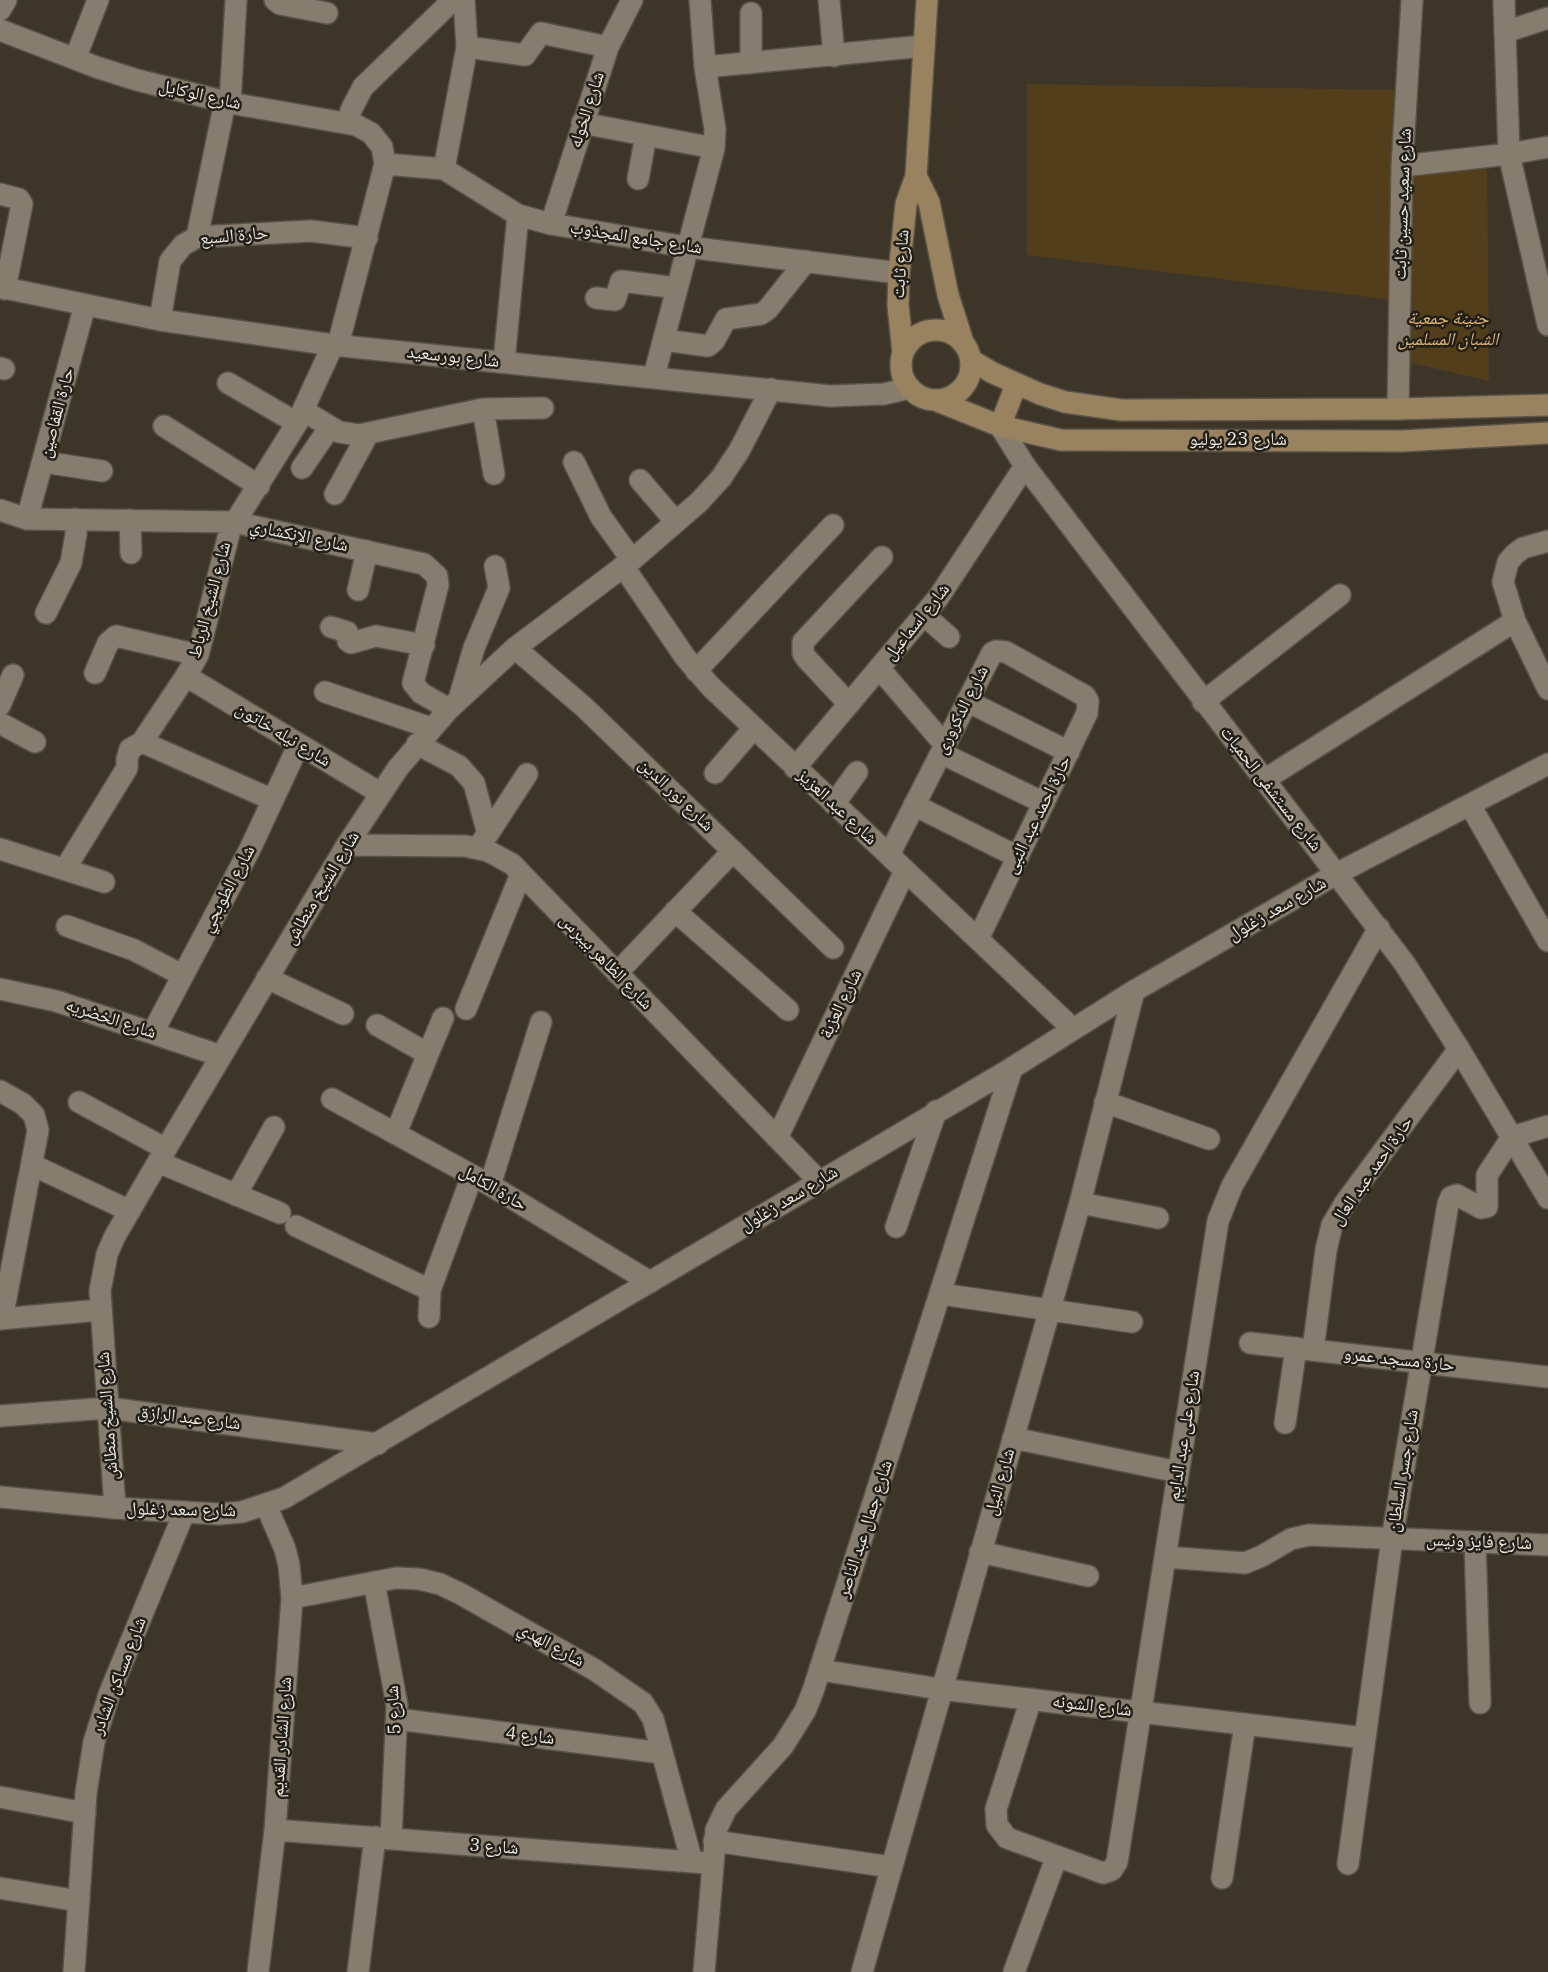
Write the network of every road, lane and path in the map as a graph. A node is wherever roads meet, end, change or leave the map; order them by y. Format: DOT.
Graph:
graph roads {
  1 [pos="6,0"];
  2 [pos="98,0"];
  3 [pos="236,0"];
  4 [pos="275,0"];
  5 [pos="453,0"];
  6 [pos="464,0"];
  7 [pos="632,0"];
  8 [pos="700,0"];
  9 [pos="830,0"];
  10 [pos="927,0"];
  11 [pos="1412,0"];
  12 [pos="1504,0"];
  13 [pos="0,10"];
  14 [pos="327,13"];
  15 [pos="751,13"];
  16 [pos="1548,18"];
  17 [pos="0,30"];
  18 [pos="1504,32"];
  19 [pos="924,46"];
  20 [pos="467,47"];
  21 [pos="608,47"];
  22 [pos="834,56"];
  23 [pos="75,59"];
  24 [pos="751,63"];
  25 [pos="705,67"];
  26 [pos="227,102"];
  27 [pos="348,123"];
  28 [pos="582,123"];
  29 [pos="646,135"];
  30 [pos="1548,147"];
  31 [pos="714,148"];
  32 [pos="1510,154"];
  33 [pos="385,164"];
  34 [pos="1402,166"];
  35 [pos="444,169"];
  36 [pos="916,176"];
  37 [pos="638,179"];
  38 [pos="0,194"];
  39 [pos="518,215"];
  40 [pos="551,224"];
  41 [pos="198,237"];
  42 [pos="367,238"];
  43 [pos="687,247"];
  44 [pos="806,261"];
  45 [pos="900,272"];
  46 [pos="1544,284"];
  47 [pos="2,288"];
  48 [pos="677,288"];
  49 [pos="596,298"];
  50 [pos="85,305"];
  51 [pos="160,320"];
  52 [pos="1548,325"];
  53 [pos="664,340"];
  54 [pos="336,345"];
  55 [pos="967,351"];
  56 [pos="903,353"];
  57 [pos="504,362"];
  58 [pos="654,376"];
  59 [pos="228,383"];
  60 [pos="1016,385"];
  61 [pos="910,388"];
  62 [pos="771,389"];
  63 [pos="934,400"];
  64 [pos="1548,405"];
  65 [pos="1091,407"];
  66 [pos="542,408"];
  67 [pos="483,409"];
  68 [pos="1398,409"];
  69 [pos="300,417"];
  70 [pos="164,426"];
  71 [pos="1000,426"];
  72 [pos="330,427"];
  73 [pos="1548,433"];
  74 [pos="368,434"];
  75 [pos="1086,440"];
  76 [pos="44,462"];
  77 [pos="574,462"];
  78 [pos="1025,466"];
  79 [pos="302,468"];
  80 [pos="102,471"];
  81 [pos="494,474"];
  82 [pos="640,480"];
  83 [pos="259,486"];
  84 [pos="335,494"];
  85 [pos="0,510"];
  86 [pos="27,519"];
  87 [pos="75,519"];
  88 [pos="130,520"];
  89 [pos="234,522"];
  90 [pos="676,522"];
  91 [pos="833,525"];
  92 [pos="1548,541"];
  93 [pos="367,551"];
  94 [pos="131,553"];
  95 [pos="883,557"];
  96 [pos="628,563"];
  97 [pos="495,566"];
  98 [pos="358,590"];
  99 [pos="1340,595"];
  100 [pos="46,613"];
  101 [pos="924,615"];
  102 [pos="1516,621"];
  103 [pos="331,627"];
  104 [pos="949,638"];
  105 [pos="424,645"];
  106 [pos="515,648"];
  107 [pos="198,655"];
  108 [pos="879,668"];
  109 [pos="696,671"];
  110 [pos="95,673"];
  111 [pos="13,675"];
  112 [pos="186,676"];
  113 [pos="1547,685"];
  114 [pos="325,692"];
  115 [pos="1080,692"];
  116 [pos="967,701"];
  117 [pos="1203,702"];
  118 [pos="454,704"];
  119 [pos="849,704"];
  120 [pos="0,705"];
  121 [pos="0,723"];
  122 [pos="431,728"];
  123 [pos="752,729"];
  124 [pos="35,742"];
  125 [pos="142,742"];
  126 [pos="299,744"];
  127 [pos="417,744"];
  128 [pos="943,749"];
  129 [pos="1069,752"];
  130 [pos="1548,764"];
  131 [pos="795,768"];
  132 [pos="857,772"];
  133 [pos="715,773"];
  134 [pos="527,774"];
  135 [pos="1264,780"];
  136 [pos="380,793"];
  137 [pos="273,800"];
  138 [pos="1044,803"];
  139 [pos="834,804"];
  140 [pos="914,805"];
  141 [pos="1470,805"];
  142 [pos="482,841"];
  143 [pos="347,845"];
  144 [pos="0,849"];
  145 [pos="733,850"];
  146 [pos="889,855"];
  147 [pos="1018,857"];
  148 [pos="65,869"];
  149 [pos="905,871"];
  150 [pos="1338,873"];
  151 [pos="521,874"];
  152 [pos="104,882"];
  153 [pos="675,911"];
  154 [pos="67,926"];
  155 [pos="1379,928"];
  156 [pos="978,939"];
  157 [pos="1548,941"];
  158 [pos="833,947"];
  159 [pos="617,973"];
  160 [pos="182,975"];
  161 [pos="267,978"];
  162 [pos="0,989"];
  163 [pos="1134,991"];
  164 [pos="466,1009"];
  165 [pos="788,1010"];
  166 [pos="343,1014"];
  167 [pos="443,1018"];
  168 [pos="541,1022"];
  169 [pos="377,1025"];
  170 [pos="1073,1029"];
  171 [pos="153,1032"];
  172 [pos="1459,1049"];
  173 [pos="428,1054"];
  174 [pos="221,1056"];
  175 [pos="1012,1068"];
  176 [pos="0,1091"];
  177 [pos="332,1099"];
  178 [pos="79,1102"];
  179 [pos="1105,1102"];
  180 [pos="936,1111"];
  181 [pos="1548,1126"];
  182 [pos="274,1127"];
  183 [pos="396,1133"];
  184 [pos="1512,1137"];
  185 [pos="777,1138"];
  186 [pos="1209,1139"];
  187 [pos="162,1156"];
  188 [pos="30,1173"];
  189 [pos="481,1180"];
  190 [pos="819,1181"];
  191 [pos="236,1195"];
  192 [pos="1548,1198"];
  193 [pos="1080,1203"];
  194 [pos="130,1211"];
  195 [pos="1158,1218"];
  196 [pos="896,1227"];
  197 [pos="650,1282"];
  198 [pos="430,1290"];
  199 [pos="941,1294"];
  200 [pos="100,1310"];
  201 [pos="1049,1310"];
  202 [pos="429,1317"];
  203 [pos="1,1319"];
  204 [pos="1132,1322"];
  205 [pos="1250,1343"];
  206 [pos="1305,1349"];
  207 [pos="1421,1362"];
  208 [pos="1548,1377"];
  209 [pos="108,1408"];
  210 [pos="0,1416"];
  211 [pos="1286,1423"];
  212 [pos="1013,1438"];
  213 [pos="378,1444"];
  214 [pos="1178,1472"];
  215 [pos="0,1497"];
  216 [pos="267,1505"];
  217 [pos="115,1508"];
  218 [pos="184,1513"];
  219 [pos="1392,1539"];
  220 [pos="1475,1542"];
  221 [pos="1548,1545"];
  222 [pos="980,1552"];
  223 [pos="1165,1557"];
  224 [pos="1088,1576"];
  225 [pos="374,1582"];
  226 [pos="292,1598"];
  227 [pos="820,1670"];
  228 [pos="940,1689"];
  229 [pos="1031,1699"];
  230 [pos="1480,1703"];
  231 [pos="1141,1712"];
  232 [pos="397,1719"];
  233 [pos="1245,1724"];
  234 [pos="1365,1738"];
  235 [pos="662,1753"];
  236 [pos="0,1797"];
  237 [pos="85,1813"];
  238 [pos="275,1830"];
  239 [pos="383,1838"];
  240 [pos="714,1841"];
  241 [pos="1057,1856"];
  242 [pos="702,1863"];
  243 [pos="1348,1864"];
  244 [pos="891,1867"];
  245 [pos="1222,1878"];
  246 [pos="0,1888"];
  247 [pos="79,1901"];
  248 [pos="74,1972"];
  249 [pos="258,1972"];
  250 [pos="358,1972"];
  251 [pos="704,1972"];
  252 [pos="862,1972"];
  253 [pos="1014,1972"];
  1 -- 13 [label="street"];
  2 -- 23 [label="street"];
  3 -- 26 [label="street"];
  4 -- 14 [label="street"];
  5 -- 27 [label="street"];
  6 -- 20 [label="street"];
  7 -- 21 [label="street, شارع الخوله"];
  8 -- 25 [label="street"];
  9 -- 22 [label="street"];
  10 -- 19 [label="main road, شارع ثابت"];
  11 -- 34 [label="street, شارع سعيد حسين ثابت"];
  12 -- 18 [label="street"];
  15 -- 24 [label="street"];
  16 -- 18 [label="street"];
  17 -- 23 [label="street, شارع الوكايل"];
  18 -- 32 [label="street"];
  19 -- 22 [label="street"];
  19 -- 36 [label="main road, شارع ثابت"];
  20 -- 21 [label="street"];
  20 -- 35 [label="street"];
  21 -- 28 [label="street, شارع الخوله"];
  22 -- 24 [label="street"];
  23 -- 26 [label="street, شارع الوكايل"];
  24 -- 25 [label="street"];
  25 -- 31 [label="street"];
  26 -- 27 [label="street, شارع الوكايل"];
  26 -- 41 [label="street"];
  27 -- 33 [label="street, شارع الوكايل"];
  28 -- 29 [label="street"];
  28 -- 40 [label="street, شارع الخوله"];
  29 -- 31 [label="street"];
  29 -- 37 [label="street"];
  30 -- 32 [label="street"];
  31 -- 43 [label="street"];
  32 -- 34 [label="street"];
  32 -- 46 [label="street"];
  33 -- 35 [label="street, شارع جامع المجذوب"];
  33 -- 42 [label="street, شارع الشيخ الرباط"];
  34 -- 68 [label="street, شارع سعيد حسين ثابت"];
  35 -- 39 [label="street, شارع جامع المجذوب"];
  36 -- 45 [label="main road, شارع ثابت"];
  36 -- 55 [label="main road, شارع ثابت"];
  38 -- 47 [label="street"];
  39 -- 40 [label="street, شارع جامع المجذوب"];
  39 -- 57 [label="street"];
  40 -- 43 [label="street, شارع جامع المجذوب"];
  41 -- 42 [label="street, حارة السبع"];
  41 -- 51 [label="street, حارة السبع"];
  42 -- 54 [label="street, شارع الشيخ الرباط"];
  43 -- 44 [label="street, شارع جامع المجذوب"];
  43 -- 48 [label="street"];
  44 -- 45 [label="street, شارع جامع المجذوب"];
  44 -- 53 [label="street"];
  45 -- 56 [label="main road, شارع ثابت"];
  46 -- 52 [label="street"];
  47 -- 50 [label="street, شارع بورسعيد"];
  48 -- 49 [label="street"];
  48 -- 53 [label="street"];
  50 -- 51 [label="street, شارع بورسعيد"];
  50 -- 76 [label="street, حارة القفاصين"];
  51 -- 54 [label="street, شارع بورسعيد"];
  53 -- 58 [label="street"];
  54 -- 57 [label="street, شارع بورسعيد"];
  54 -- 69 [label="street, شارع الشيخ الرباط"];
  55 -- 56 [label="main road"];
  55 -- 60 [label="main road, شارع 23 يوليو"];
  55 -- 63 [label="main road"];
  56 -- 61 [label="main road"];
  57 -- 58 [label="street, شارع بورسعيد"];
  58 -- 62 [label="street, شارع بورسعيد"];
  59 -- 69 [label="street"];
  60 -- 65 [label="main road, شارع 23 يوليو"];
  60 -- 71 [label="main road"];
  61 -- 62 [label="street, شارع بورسعيد"];
  61 -- 63 [label="main road"];
  62 -- 90 [label="street, شارع الشيخ منطاش"];
  63 -- 71 [label="main road, شارع 23 يوليو"];
  64 -- 68 [label="main road, شارع 23 يوليو"];
  65 -- 68 [label="main road, شارع 23 يوليو"];
  65 -- 75 [label="main road"];
  66 -- 67 [label="street"];
  67 -- 74 [label="street"];
  67 -- 81 [label="street"];
  69 -- 72 [label="street"];
  69 -- 83 [label="street, شارع الشيخ الرباط"];
  70 -- 83 [label="street"];
  71 -- 75 [label="main road, شارع 23 يوليو"];
  71 -- 78 [label="street, شارع مستشفى الحميات"];
  72 -- 74 [label="street"];
  72 -- 79 [label="street"];
  73 -- 75 [label="main road, شارع 23 يوليو"];
  74 -- 84 [label="street"];
  76 -- 80 [label="street"];
  76 -- 86 [label="street, حارة القفاصين"];
  77 -- 96 [label="street, شارع عبد العزيز"];
  78 -- 101 [label="street, شارع اسماعيل"];
  78 -- 117 [label="street, شارع مستشفى الحميات"];
  82 -- 90 [label="street"];
  83 -- 89 [label="street, شارع الشيخ الرباط"];
  85 -- 86 [label="street, شارع الإنكشاري"];
  86 -- 87 [label="street, شارع الإنكشاري"];
  87 -- 88 [label="street, شارع الإنكشاري"];
  87 -- 100 [label="street"];
  88 -- 89 [label="street, شارع الإنكشاري"];
  88 -- 94 [label="street"];
  89 -- 93 [label="street, شارع الإنكشاري"];
  89 -- 107 [label="street, شارع الشيخ الرباط"];
  90 -- 96 [label="street, شارع الشيخ منطاش"];
  91 -- 109 [label="street"];
  92 -- 102 [label="street"];
  93 -- 98 [label="street"];
  93 -- 105 [label="street, شارع الإنكشاري"];
  95 -- 119 [label="street"];
  96 -- 106 [label="street, شارع الشيخ منطاش"];
  96 -- 109 [label="street, شارع عبد العزيز"];
  97 -- 118 [label="street"];
  99 -- 117 [label="street"];
  101 -- 104 [label="street"];
  101 -- 108 [label="street, شارع اسماعيل"];
  102 -- 113 [label="street"];
  102 -- 135 [label="street"];
  103 -- 105 [label="street"];
  105 -- 118 [label="street, شارع الإنكشاري"];
  106 -- 118 [label="street, شارع الشيخ منطاش"];
  106 -- 145 [label="street, شارع نور الدين"];
  107 -- 110 [label="street"];
  107 -- 112 [label="street, شارع الشيخ الرباط"];
  108 -- 119 [label="street, شارع اسماعيل"];
  108 -- 128 [label="street"];
  109 -- 123 [label="street, شارع عبد العزيز"];
  111 -- 120 [label="street"];
  112 -- 125 [label="street, شارع الشيخ الرباط"];
  112 -- 126 [label="street, شارع نيله خاتون"];
  114 -- 122 [label="street"];
  115 -- 116 [label="street, شارع الدكرورى"];
  115 -- 129 [label="street, حارة احمد عبد النبى"];
  116 -- 128 [label="street, شارع الدكرورى"];
  116 -- 129 [label="street"];
  117 -- 135 [label="street, شارع مستشفى الحميات"];
  118 -- 122 [label="street, شارع الشيخ منطاش"];
  119 -- 131 [label="street, شارع اسماعيل"];
  121 -- 124 [label="street"];
  122 -- 127 [label="street, شارع الشيخ منطاش"];
  123 -- 131 [label="street, شارع عبد العزيز"];
  123 -- 133 [label="street"];
  125 -- 137 [label="street"];
  125 -- 148 [label="street, شارع الشيخ الرباط"];
  126 -- 136 [label="street, شارع نيله خاتون"];
  126 -- 137 [label="street, شارع الطوبجي"];
  127 -- 136 [label="street, شارع الشيخ منطاش"];
  127 -- 142 [label="street"];
  128 -- 138 [label="street"];
  128 -- 140 [label="street, شارع الدكرورى"];
  129 -- 138 [label="street, حارة احمد عبد النبى"];
  130 -- 141 [label="street, شارع سعد زغلول"];
  131 -- 139 [label="street, شارع عبد العزيز"];
  132 -- 139 [label="street"];
  134 -- 142 [label="street"];
  135 -- 150 [label="street, شارع مستشفى الحميات"];
  136 -- 143 [label="street, شارع الشيخ منطاش"];
  137 -- 160 [label="street, شارع الطوبجي"];
  138 -- 147 [label="street, حارة احمد عبد النبى"];
  139 -- 146 [label="street, شارع عبد العزيز"];
  140 -- 146 [label="street, شارع الدكرورى"];
  140 -- 147 [label="street"];
  141 -- 150 [label="street, شارع سعد زغلول"];
  141 -- 157 [label="street"];
  142 -- 143 [label="street, شارع الظاهر بيبرس"];
  142 -- 151 [label="street, شارع الظاهر بيبرس"];
  143 -- 161 [label="street, شارع الشيخ منطاش"];
  144 -- 148 [label="street"];
  145 -- 153 [label="street"];
  145 -- 158 [label="street, شارع نور الدين"];
  146 -- 149 [label="street, شارع عبد العزيز"];
  147 -- 156 [label="street, حارة احمد عبد النبى"];
  148 -- 152 [label="street"];
  149 -- 156 [label="street, شارع عبد العزيز"];
  149 -- 185 [label="street, شارع العزبة"];
  150 -- 155 [label="street, شارع مستشفى الحميات"];
  150 -- 163 [label="street, شارع سعد زغلول"];
  151 -- 159 [label="street, شارع الظاهر بيبرس"];
  151 -- 164 [label="street"];
  153 -- 159 [label="street"];
  153 -- 165 [label="street"];
  154 -- 160 [label="street"];
  155 -- 172 [label="street, شارع مستشفى الحميات"];
  155 -- 214 [label="street, شارع على عبد الدايم"];
  156 -- 170 [label="street, شارع عبد العزيز"];
  159 -- 185 [label="street, شارع الظاهر بيبرس"];
  160 -- 171 [label="street, شارع الطوبجي"];
  161 -- 166 [label="street"];
  161 -- 174 [label="street, شارع الشيخ منطاش"];
  162 -- 171 [label="street, شارع الخضريه"];
  163 -- 170 [label="street, شارع سعد زغلول"];
  163 -- 179 [label="street, شارع النيل"];
  167 -- 173 [label="street"];
  168 -- 189 [label="street"];
  169 -- 173 [label="street"];
  170 -- 175 [label="street, شارع سعد زغلول"];
  171 -- 174 [label="street, شارع الخضريه"];
  172 -- 184 [label="street, شارع مستشفى الحميات"];
  172 -- 206 [label="street, حارة احمد عبد العال"];
  173 -- 183 [label="street"];
  174 -- 187 [label="street, شارع الشيخ منطاش"];
  175 -- 180 [label="street, شارع سعد زغلول"];
  175 -- 199 [label="street, شارع جمال عبد الناصر"];
  176 -- 188 [label="street"];
  177 -- 183 [label="street, حارة الكامل"];
  178 -- 187 [label="street"];
  179 -- 186 [label="street"];
  179 -- 193 [label="street, شارع النيل"];
  180 -- 190 [label="street, شارع سعد زغلول"];
  180 -- 196 [label="street"];
  181 -- 184 [label="street"];
  182 -- 191 [label="street"];
  183 -- 189 [label="street, حارة الكامل"];
  184 -- 192 [label="street, شارع مستشفى الحميات"];
  184 -- 207 [label="street, شارع جسر السلطان"];
  185 -- 190 [label="street, شارع الظاهر بيبرس"];
  187 -- 191 [label="street"];
  187 -- 194 [label="street, شارع الشيخ منطاش"];
  188 -- 194 [label="street"];
  188 -- 203 [label="street"];
  189 -- 197 [label="street, حارة الكامل"];
  189 -- 198 [label="street"];
  190 -- 197 [label="street, شارع سعد زغلول"];
  191 -- 198 [label="street"];
  193 -- 195 [label="street"];
  193 -- 201 [label="street, شارع النيل"];
  194 -- 200 [label="street, شارع الشيخ منطاش"];
  197 -- 213 [label="street, شارع سعد زغلول"];
  198 -- 202 [label="street"];
  199 -- 201 [label="street"];
  199 -- 227 [label="street, شارع جمال عبد الناصر"];
  200 -- 203 [label="street"];
  200 -- 209 [label="street, شارع الشيخ منطاش"];
  201 -- 204 [label="street"];
  201 -- 212 [label="street, شارع النيل"];
  205 -- 206 [label="street, حارة مسجد عمرو"];
  206 -- 207 [label="street, حارة مسجد عمرو"];
  206 -- 211 [label="street, حارة احمد عبد العال"];
  207 -- 208 [label="street, حارة مسجد عمرو"];
  207 -- 219 [label="street, شارع جسر السلطان"];
  209 -- 210 [label="street, شارع عبد الرازق"];
  209 -- 213 [label="street, شارع عبد الرازق"];
  209 -- 217 [label="street, شارع الشيخ منطاش"];
  212 -- 214 [label="street"];
  212 -- 222 [label="street, شارع النيل"];
  213 -- 216 [label="street, شارع سعد زغلول"];
  214 -- 223 [label="street, شارع على عبد الدايم"];
  215 -- 217 [label="street, شارع سعد زغلول"];
  216 -- 218 [label="street, شارع سعد زغلول"];
  216 -- 226 [label="street, شارع الشادر القديم"];
  217 -- 218 [label="street, شارع سعد زغلول"];
  218 -- 237 [label="street, شارع مساكن الشادر"];
  219 -- 220 [label="street, شارع فايز ونيس"];
  219 -- 223 [label="street, شارع فايز ونيس"];
  219 -- 234 [label="street, شارع جسر السلطان"];
  220 -- 221 [label="street, شارع فايز ونيس"];
  220 -- 230 [label="street"];
  222 -- 224 [label="street"];
  222 -- 228 [label="street, شارع النيل"];
  223 -- 231 [label="street, شارع على عبد الدايم"];
  225 -- 226 [label="street, شارع الهدي"];
  225 -- 232 [label="street, شارع 5"];
  225 -- 235 [label="street, شارع الهدي"];
  226 -- 238 [label="street, شارع الشادر القديم"];
  227 -- 228 [label="street, شارع الشونه"];
  227 -- 240 [label="street, شارع جمال عبد الناصر"];
  228 -- 229 [label="street, شارع الشونه"];
  228 -- 244 [label="street, شارع النيل"];
  229 -- 231 [label="street, شارع الشونه"];
  229 -- 241 [label="street, شارع على عبد الدايم"];
  231 -- 233 [label="street, شارع الشونه"];
  231 -- 241 [label="street, شارع على عبد الدايم"];
  232 -- 235 [label="street, شارع 4"];
  232 -- 239 [label="street, شارع 5"];
  233 -- 234 [label="street, شارع الشونه"];
  233 -- 245 [label="street"];
  234 -- 243 [label="street, شارع جسر السلطان"];
  235 -- 242 [label="street, شارع الهدي"];
  236 -- 237 [label="street"];
  237 -- 247 [label="street, شارع مساكن الشادر"];
  238 -- 239 [label="street, شارع 3"];
  238 -- 249 [label="street, شارع الشادر القديم"];
  239 -- 242 [label="street, شارع 3"];
  239 -- 250 [label="street, شارع 5"];
  240 -- 242 [label="street, شارع جمال عبد الناصر"];
  240 -- 244 [label="street"];
  241 -- 253 [label="street"];
  242 -- 251 [label="street, شارع جمال عبد الناصر"];
  244 -- 252 [label="street, شارع النيل"];
  246 -- 247 [label="street"];
  247 -- 248 [label="street, شارع مساكن الشادر"];
}
